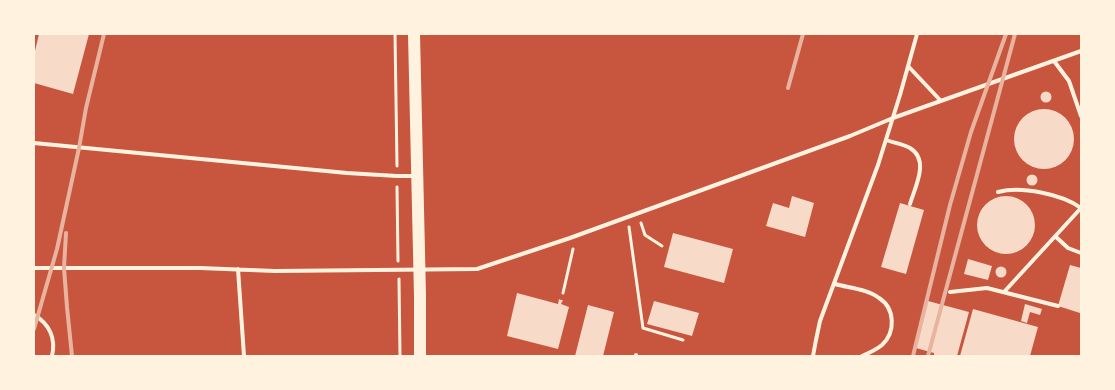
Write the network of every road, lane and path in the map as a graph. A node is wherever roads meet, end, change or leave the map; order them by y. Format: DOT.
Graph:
graph roads {
  1 [pos="395,34"];
  2 [pos="414,34"];
  3 [pos="917,34"];
  4 [pos="1081,51"];
  5 [pos="1054,61"];
  6 [pos="908,66"];
  7 [pos="941,101"];
  8 [pos="1081,116"];
  9 [pos="893,118"];
  10 [pos="886,140"];
  11 [pos="34,143"];
  12 [pos="397,176"];
  13 [pos="417,176"];
  14 [pos="998,192"];
  15 [pos="910,204"];
  16 [pos="1081,208"];
  17 [pos="637,213"];
  18 [pos="628,216"];
  19 [pos="1056,237"];
  20 [pos="570,238"];
  21 [pos="398,244"];
  22 [pos="662,246"];
  23 [pos="1081,253"];
  24 [pos="34,268"];
  25 [pos="238,269"];
  26 [pos="835,284"];
  27 [pos="563,292"];
  28 [pos="950,292"];
  29 [pos="1004,292"];
  30 [pos="399,295"];
  31 [pos="1058,306"];
  32 [pos="34,315"];
  33 [pos="683,340"];
  34 [pos="52,356"];
  35 [pos="244,356"];
  36 [pos="400,356"];
  37 [pos="420,356"];
  38 [pos="814,356"];
  39 [pos="862,356"];
  1 -- 12 [label="path"];
  2 -- 13 [label="main road"];
  3 -- 6 [label="lane"];
  4 -- 5 [label="lane"];
  5 -- 7 [label="lane"];
  5 -- 8 [label="lane"];
  6 -- 7 [label="lane"];
  6 -- 9 [label="lane"];
  7 -- 9 [label="lane"];
  9 -- 10 [label="lane"];
  9 -- 17 [label="lane"];
  10 -- 15 [label="lane"];
  10 -- 26 [label="lane"];
  11 -- 12 [label="lane"];
  12 -- 13 [label="lane"];
  12 -- 21 [label="path"];
  13 -- 37 [label="main road"];
  14 -- 16 [label="lane"];
  16 -- 19 [label="lane"];
  17 -- 18 [label="lane"];
  17 -- 22 [label="path"];
  18 -- 20 [label="lane"];
  18 -- 33 [label="path"];
  19 -- 23 [label="lane"];
  19 -- 29 [label="lane"];
  20 -- 25 [label="lane"];
  20 -- 27 [label="path"];
  24 -- 25 [label="lane"];
  25 -- 35 [label="lane"];
  26 -- 38 [label="lane"];
  26 -- 39 [label="lane"];
  28 -- 29 [label="lane"];
  29 -- 31 [label="lane"];
  30 -- 36 [label="path"];
  32 -- 34 [label="lane"];
}
